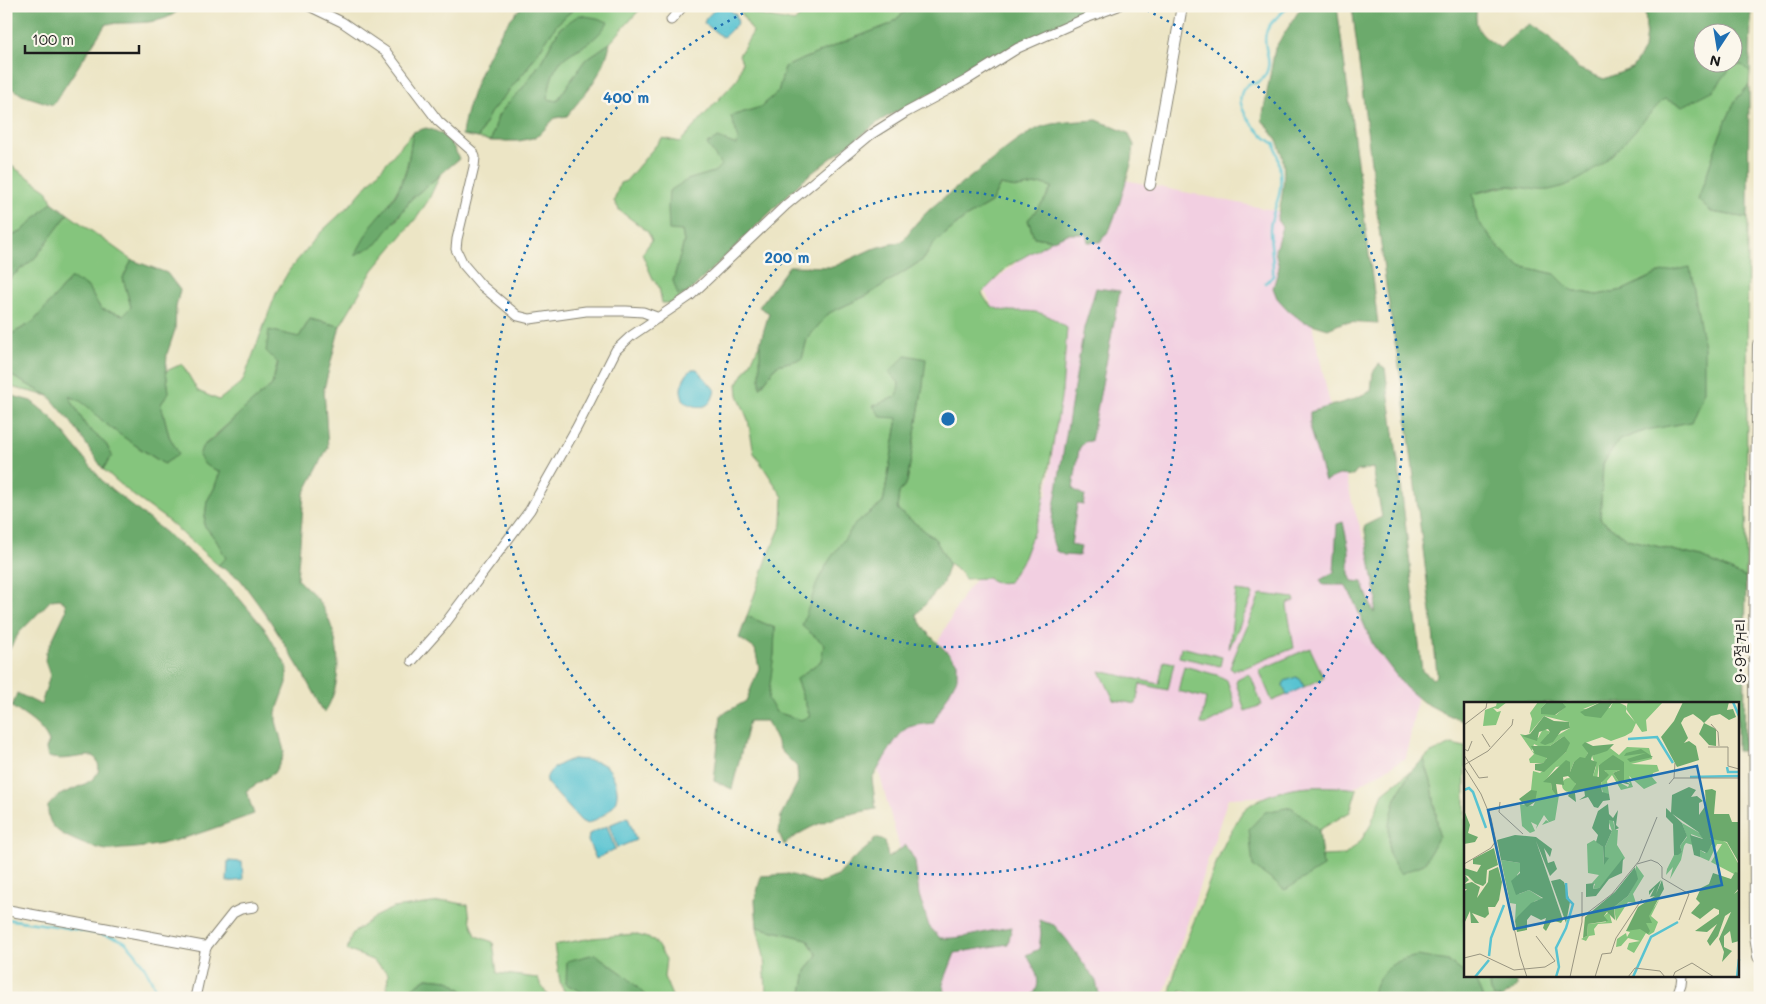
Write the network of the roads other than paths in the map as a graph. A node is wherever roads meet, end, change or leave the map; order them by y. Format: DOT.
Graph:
graph roads {
  1 [pos="310,6"];
  2 [pos="683,6"];
  3 [pos="1118,6"];
  4 [pos="1182,6"];
  5 [pos="671,20"];
  6 [pos="1150,185"];
  7 [pos="659,318"];
  8 [pos="1760,345"];
  9 [pos="412,661"];
  10 [pos="254,907"];
  11 [pos="6,910"];
  12 [pos="206,947"];
  13 [pos="1760,956"];
  14 [pos="1682,976"];
  15 [pos="195,998"];
  16 [pos="1676,998"];
  1 -- 7 [label="street"];
  2 -- 5 [label="street"];
  3 -- 7 [label="street"];
  4 -- 6 [label="street"];
  7 -- 9 [label="street"];
  8 -- 13 [label="highway, 9·9절거리"];
  10 -- 12 [label="street"];
  11 -- 12 [label="street"];
  12 -- 15 [label="street"];
  14 -- 16 [label="street"];
}
